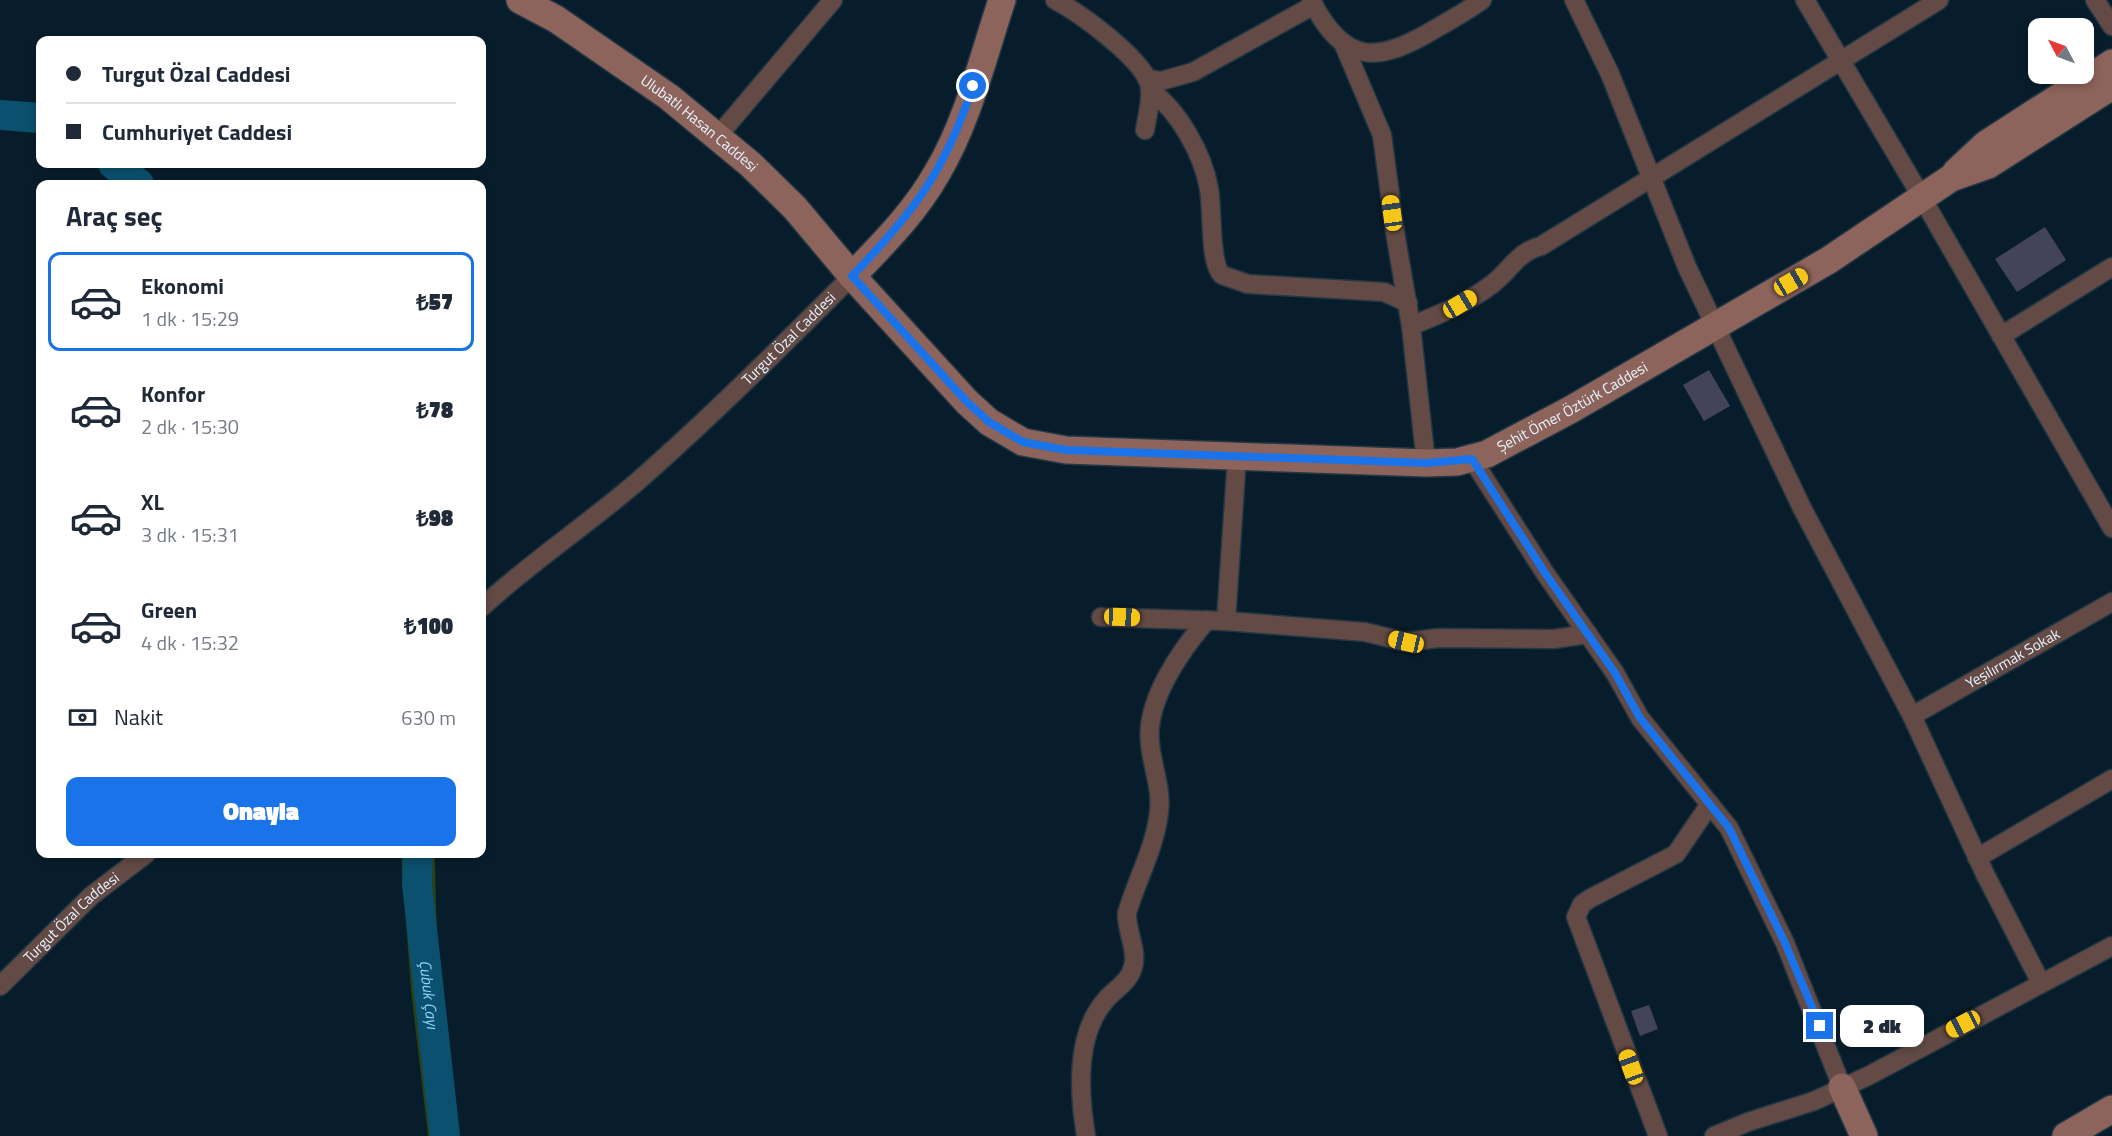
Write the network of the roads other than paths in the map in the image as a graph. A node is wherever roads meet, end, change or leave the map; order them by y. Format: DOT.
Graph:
graph roads {
  1 [pos="520,0"];
  2 [pos="1002,0"];
  3 [pos="1055,0"];
  4 [pos="1482,0"];
  5 [pos="1574,0"];
  6 [pos="1805,0"];
  7 [pos="1939,0"];
  8 [pos="2095,0"];
  9 [pos="1312,2"];
  10 [pos="823,4"];
  11 [pos="2112,26"];
  12 [pos="1342,43"];
  13 [pos="1841,61"];
  14 [pos="2112,63"];
  15 [pos="1149,84"];
  16 [pos="2112,86"];
  17 [pos="1145,130"];
  18 [pos="718,136"];
  19 [pos="1951,178"];
  20 [pos="1653,179"];
  21 [pos="1922,196"];
  22 [pos="2112,267"];
  23 [pos="852,276"];
  24 [pos="1408,303"];
  25 [pos="1716,325"];
  26 [pos="1411,326"];
  27 [pos="2001,336"];
  28 [pos="1237,456"];
  29 [pos="1472,459"];
  30 [pos="1426,463"];
  31 [pos="2112,528"];
  32 [pos="2112,602"];
  33 [pos="486,604"];
  34 [pos="1101,617"];
  35 [pos="1207,620"];
  36 [pos="1226,621"];
  37 [pos="1588,634"];
  38 [pos="1912,716"];
  39 [pos="2112,779"];
  40 [pos="1710,804"];
  41 [pos="141,858"];
  42 [pos="1977,858"];
  43 [pos="2112,946"];
  44 [pos="2041,983"];
  45 [pos="0,986"];
  46 [pos="1842,1087"];
  47 [pos="2111,1112"];
  48 [pos="1086,1136"];
  49 [pos="1658,1136"];
  50 [pos="1714,1136"];
  51 [pos="1864,1136"];
  52 [pos="2066,1136"];
  1 -- 18 [label="street, Ulubatlı Hasan Caddesi"];
  2 -- 23 [label="street, Turgut Özal Caddesi"];
  3 -- 15 [label="street"];
  4 -- 12 [label="street"];
  5 -- 20 [label="street"];
  6 -- 13 [label="street"];
  7 -- 13 [label="street"];
  8 -- 11 [label="street"];
  9 -- 12 [label="street"];
  9 -- 15 [label="street"];
  10 -- 18 [label="street"];
  12 -- 24 [label="street"];
  13 -- 20 [label="street"];
  13 -- 21 [label="street"];
  14 -- 19 [label="street, Şehit Ömer Öztürk Caddesi"];
  15 -- 17 [label="street"];
  15 -- 24 [label="street"];
  16 -- 19 [label="street, Şehit Ömer Öztürk Caddesi"];
  18 -- 23 [label="street, Ulubatlı Hasan Caddesi"];
  19 -- 21 [label="street, Şehit Ömer Öztürk Caddesi"];
  20 -- 25 [label="street"];
  20 -- 26 [label="street"];
  21 -- 25 [label="street, Şehit Ömer Öztürk Caddesi"];
  21 -- 27 [label="street"];
  22 -- 27 [label="street"];
  23 -- 28 [label="street, Şehit Ömer Öztürk Caddesi"];
  23 -- 33 [label="street, Turgut Özal Caddesi"];
  24 -- 26 [label="street"];
  25 -- 29 [label="street, Şehit Ömer Öztürk Caddesi"];
  25 -- 38 [label="street"];
  26 -- 30 [label="street"];
  27 -- 31 [label="street"];
  28 -- 30 [label="street, Şehit Ömer Öztürk Caddesi"];
  28 -- 36 [label="street"];
  29 -- 30 [label="street, Şehit Ömer Öztürk Caddesi"];
  29 -- 37 [label="street"];
  32 -- 38 [label="street, Yeşilırmak Sokak"];
  34 -- 35 [label="street"];
  35 -- 36 [label="street"];
  35 -- 48 [label="street"];
  36 -- 37 [label="street"];
  37 -- 40 [label="street"];
  38 -- 42 [label="street"];
  39 -- 42 [label="street"];
  40 -- 46 [label="street"];
  40 -- 49 [label="street"];
  41 -- 45 [label="street, Turgut Özal Caddesi"];
  42 -- 44 [label="street"];
  43 -- 44 [label="street"];
  44 -- 46 [label="street"];
  46 -- 50 [label="street"];
  46 -- 51 [label="street"];
  47 -- 52 [label="street"];
}
